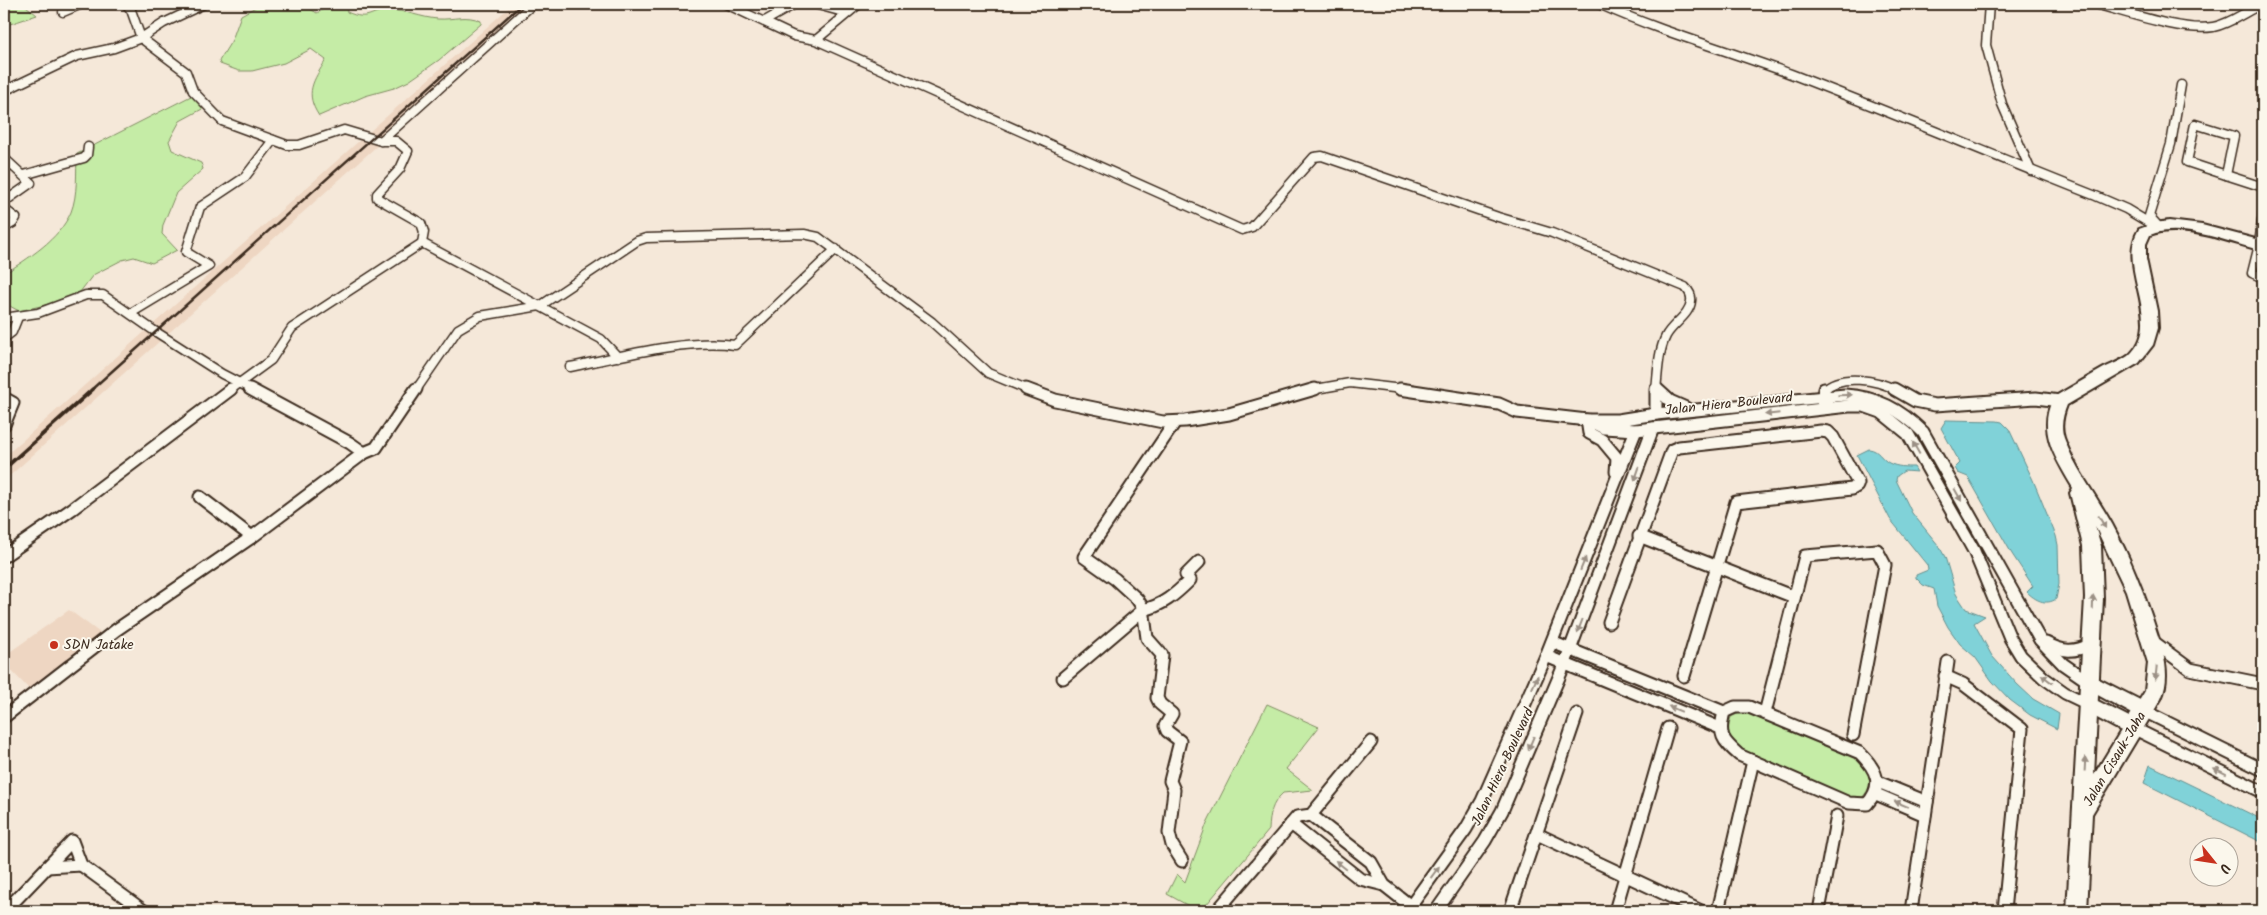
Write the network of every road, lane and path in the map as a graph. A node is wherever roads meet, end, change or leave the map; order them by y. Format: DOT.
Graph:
graph roads {
  1 [pos="82,4"];
  2 [pos="126,4"];
  3 [pos="204,4"];
  4 [pos="533,4"];
  5 [pos="726,4"];
  6 [pos="796,4"];
  7 [pos="814,4"];
  8 [pos="859,4"];
  9 [pos="1600,4"];
  10 [pos="1989,4"];
  11 [pos="2095,4"];
  12 [pos="2262,4"];
  13 [pos="63,12"];
  14 [pos="847,12"];
  15 [pos="765,21"];
  16 [pos="141,38"];
  17 [pos="816,40"];
  18 [pos="2180,85"];
  19 [pos="4,92"];
  20 [pos="272,140"];
  21 [pos="381,141"];
  22 [pos="88,147"];
  23 [pos="4,158"];
  24 [pos="2031,171"];
  25 [pos="24,175"];
  26 [pos="2226,175"];
  27 [pos="2263,187"];
  28 [pos="4,202"];
  29 [pos="4,209"];
  30 [pos="2263,213"];
  31 [pos="2157,227"];
  32 [pos="4,228"];
  33 [pos="422,243"];
  34 [pos="2261,245"];
  35 [pos="836,249"];
  36 [pos="2263,278"];
  37 [pos="540,306"];
  38 [pos="131,313"];
  39 [pos="18,317"];
  40 [pos="4,318"];
  41 [pos="4,338"];
  42 [pos="618,357"];
  43 [pos="570,367"];
  44 [pos="239,384"];
  45 [pos="1657,389"];
  46 [pos="1823,397"];
  47 [pos="4,398"];
  48 [pos="2060,401"];
  49 [pos="1830,408"];
  50 [pos="1692,410"];
  51 [pos="1651,415"];
  52 [pos="1629,418"];
  53 [pos="1587,420"];
  54 [pos="1175,422"];
  55 [pos="4,425"];
  56 [pos="1653,428"];
  57 [pos="1636,430"];
  58 [pos="364,453"];
  59 [pos="2068,464"];
  60 [pos="1616,480"];
  61 [pos="200,497"];
  62 [pos="1639,536"];
  63 [pos="252,538"];
  64 [pos="4,556"];
  65 [pos="1198,562"];
  66 [pos="1717,566"];
  67 [pos="1794,597"];
  68 [pos="1143,610"];
  69 [pos="1608,622"];
  70 [pos="2040,640"];
  71 [pos="2151,640"];
  72 [pos="1552,642"];
  73 [pos="2091,644"];
  74 [pos="1570,649"];
  75 [pos="1546,656"];
  76 [pos="1948,662"];
  77 [pos="1565,663"];
  78 [pos="1634,675"];
  79 [pos="1684,676"];
  80 [pos="1945,676"];
  81 [pos="1063,678"];
  82 [pos="2089,682"];
  83 [pos="2263,684"];
  84 [pos="1630,690"];
  85 [pos="2088,704"];
  86 [pos="2144,711"];
  87 [pos="1724,712"];
  88 [pos="1764,713"];
  89 [pos="1577,714"];
  90 [pos="4,717"];
  91 [pos="1668,728"];
  92 [pos="1720,728"];
  93 [pos="2133,728"];
  94 [pos="1852,735"];
  95 [pos="1371,742"];
  96 [pos="1753,761"];
  97 [pos="2263,770"];
  98 [pos="1877,788"];
  99 [pos="2263,792"];
  100 [pos="1927,802"];
  101 [pos="2082,813"];
  102 [pos="1310,815"];
  103 [pos="1925,815"];
  104 [pos="1837,816"];
  105 [pos="1291,824"];
  106 [pos="1536,834"];
  107 [pos="1182,861"];
  108 [pos="82,865"];
  109 [pos="47,867"];
  110 [pos="1626,876"];
  111 [pos="1384,885"];
  112 [pos="1411,910"];
  113 [pos="5,911"];
  114 [pos="144,911"];
  115 [pos="1217,911"];
  116 [pos="1436,911"];
  117 [pos="1510,911"];
  118 [pos="1615,911"];
  119 [pos="1702,911"];
  120 [pos="1718,911"];
  121 [pos="1819,911"];
  122 [pos="1911,911"];
  123 [pos="2004,911"];
  124 [pos="2077,911"];
  1 -- 13 [label="street"];
  2 -- 16 [label="street"];
  3 -- 16 [label="street"];
  4 -- 21 [label="street"];
  5 -- 15 [label="street"];
  6 -- 15 [label="street"];
  7 -- 14 [label="street"];
  8 -- 14 [label="street"];
  9 -- 24 [label="street"];
  10 -- 24 [label="street"];
  11 -- 12 [label="street"];
  14 -- 17 [label="street"];
  15 -- 17 [label="street"];
  16 -- 19 [label="street"];
  16 -- 20 [label="street"];
  17 -- 45 [label="street"];
  18 -- 31 [label="street"];
  20 -- 21 [label="street"];
  20 -- 38 [label="street"];
  21 -- 33 [label="street"];
  22 -- 25 [label="street"];
  23 -- 25 [label="street"];
  24 -- 31 [label="street"];
  25 -- 28 [label="street"];
  26 -- 26 [label="street"];
  26 -- 27 [label="street"];
  29 -- 32 [label="street"];
  30 -- 34 [label="street"];
  31 -- 34 [label="main road"];
  31 -- 48 [label="main road"];
  33 -- 37 [label="street"];
  33 -- 44 [label="street"];
  34 -- 36 [label="street"];
  35 -- 37 [label="street"];
  35 -- 42 [label="street"];
  35 -- 54 [label="street"];
  37 -- 42 [label="street"];
  37 -- 58 [label="street"];
  38 -- 39 [label="street"];
  38 -- 44 [label="street"];
  39 -- 40 [label="street"];
  39 -- 41 [label="street"];
  42 -- 43 [label="street"];
  44 -- 58 [label="street"];
  44 -- 64 [label="street"];
  45 -- 50 [label="street"];
  45 -- 51 [label="street"];
  46 -- 48 [label="street"];
  46 -- 49 [label="street"];
  46 -- 50 [label="street, Jalan Hiera Boulevard"];
  46 -- 70 [label="street, Jalan Hiera Boulevard, one-way"];
  47 -- 55 [label="street"];
  48 -- 59 [label="main road"];
  49 -- 56 [label="street, Jalan Hiera Boulevard, one-way"];
  85 -- 49 [label="street, Jalan Hiera Boulevard, one-way"];
  50 -- 51 [label="street, Jalan Hiera Boulevard"];
  51 -- 52 [label="street, Jalan Hiera Boulevard"];
  51 -- 56 [label="street"];
  52 -- 53 [label="street, Jalan Hiera Boulevard"];
  52 -- 57 [label="street"];
  53 -- 54 [label="street"];
  53 -- 57 [label="street"];
  53 -- 60 [label="street"];
  54 -- 68 [label="street"];
  56 -- 57 [label="street"];
  56 -- 74 [label="street, Jalan Hiera Boulevard, one-way"];
  57 -- 60 [label="street, Jalan Hiera Boulevard"];
  58 -- 63 [label="street"];
  59 -- 71 [label="main road, Jalan Cisauk-Jaha, one-way"];
  73 -- 59 [label="main road, Jalan Cisauk-Jaha, one-way"];
  72 -- 60 [label="street, Jalan Hiera Boulevard, one-way"];
  61 -- 63 [label="street"];
  62 -- 66 [label="street"];
  62 -- 66 [label="street"];
  62 -- 69 [label="street"];
  63 -- 90 [label="street"];
  65 -- 68 [label="street"];
  66 -- 67 [label="street"];
  66 -- 79 [label="street"];
  67 -- 88 [label="street"];
  67 -- 94 [label="street"];
  68 -- 81 [label="street"];
  68 -- 107 [label="street"];
  70 -- 73 [label="street"];
  70 -- 82 [label="street, Jalan Hiera Boulevard"];
  71 -- 83 [label="street"];
  71 -- 86 [label="main road, Jalan Cisauk-Jaha, one-way"];
  72 -- 74 [label="street"];
  72 -- 75 [label="street, Jalan Hiera Boulevard"];
  73 -- 82 [label="main road, Jalan Cisauk-Jaha"];
  74 -- 77 [label="street, Jalan Hiera Boulevard"];
  74 -- 78 [label="street"];
  75 -- 77 [label="street"];
  112 -- 75 [label="street, Jalan Hiera Boulevard, one-way"];
  76 -- 80 [label="street"];
  77 -- 84 [label="street"];
  77 -- 116 [label="street, Jalan Hiera Boulevard, one-way"];
  78 -- 84 [label="street"];
  78 -- 87 [label="street"];
  80 -- 100 [label="street"];
  80 -- 123 [label="street"];
  82 -- 85 [label="main road, Jalan Cisauk-Jaha"];
  82 -- 86 [label="main road"];
  92 -- 84 [label="street, one-way"];
  85 -- 93 [label="main road"];
  101 -- 85 [label="main road, Jalan Cisauk-Jaha, one-way"];
  86 -- 93 [label="main road, Jalan Cisauk-Jaha"];
  86 -- 97 [label="street"];
  87 -- 88 [label="street"];
  87 -- 92 [label="street"];
  88 -- 98 [label="street"];
  89 -- 106 [label="street"];
  91 -- 110 [label="street"];
  92 -- 96 [label="street"];
  99 -- 93 [label="street, one-way"];
  93 -- 101 [label="main road, Jalan Cisauk-Jaha"];
  95 -- 102 [label="street"];
  96 -- 98 [label="street"];
  96 -- 120 [label="street"];
  98 -- 100 [label="street"];
  103 -- 98 [label="street, one-way"];
  100 -- 103 [label="street"];
  101 -- 124 [label="main road"];
  102 -- 105 [label="street"];
  102 -- 111 [label="street"];
  103 -- 122 [label="street"];
  104 -- 121 [label="street"];
  111 -- 105 [label="street, one-way"];
  105 -- 115 [label="street"];
  106 -- 110 [label="street"];
  106 -- 117 [label="street"];
  108 -- 109 [label="street"];
  108 -- 109 [label="street"];
  108 -- 114 [label="street"];
  109 -- 113 [label="street"];
  110 -- 118 [label="street"];
  110 -- 119 [label="street"];
  111 -- 112 [label="street"];
}
